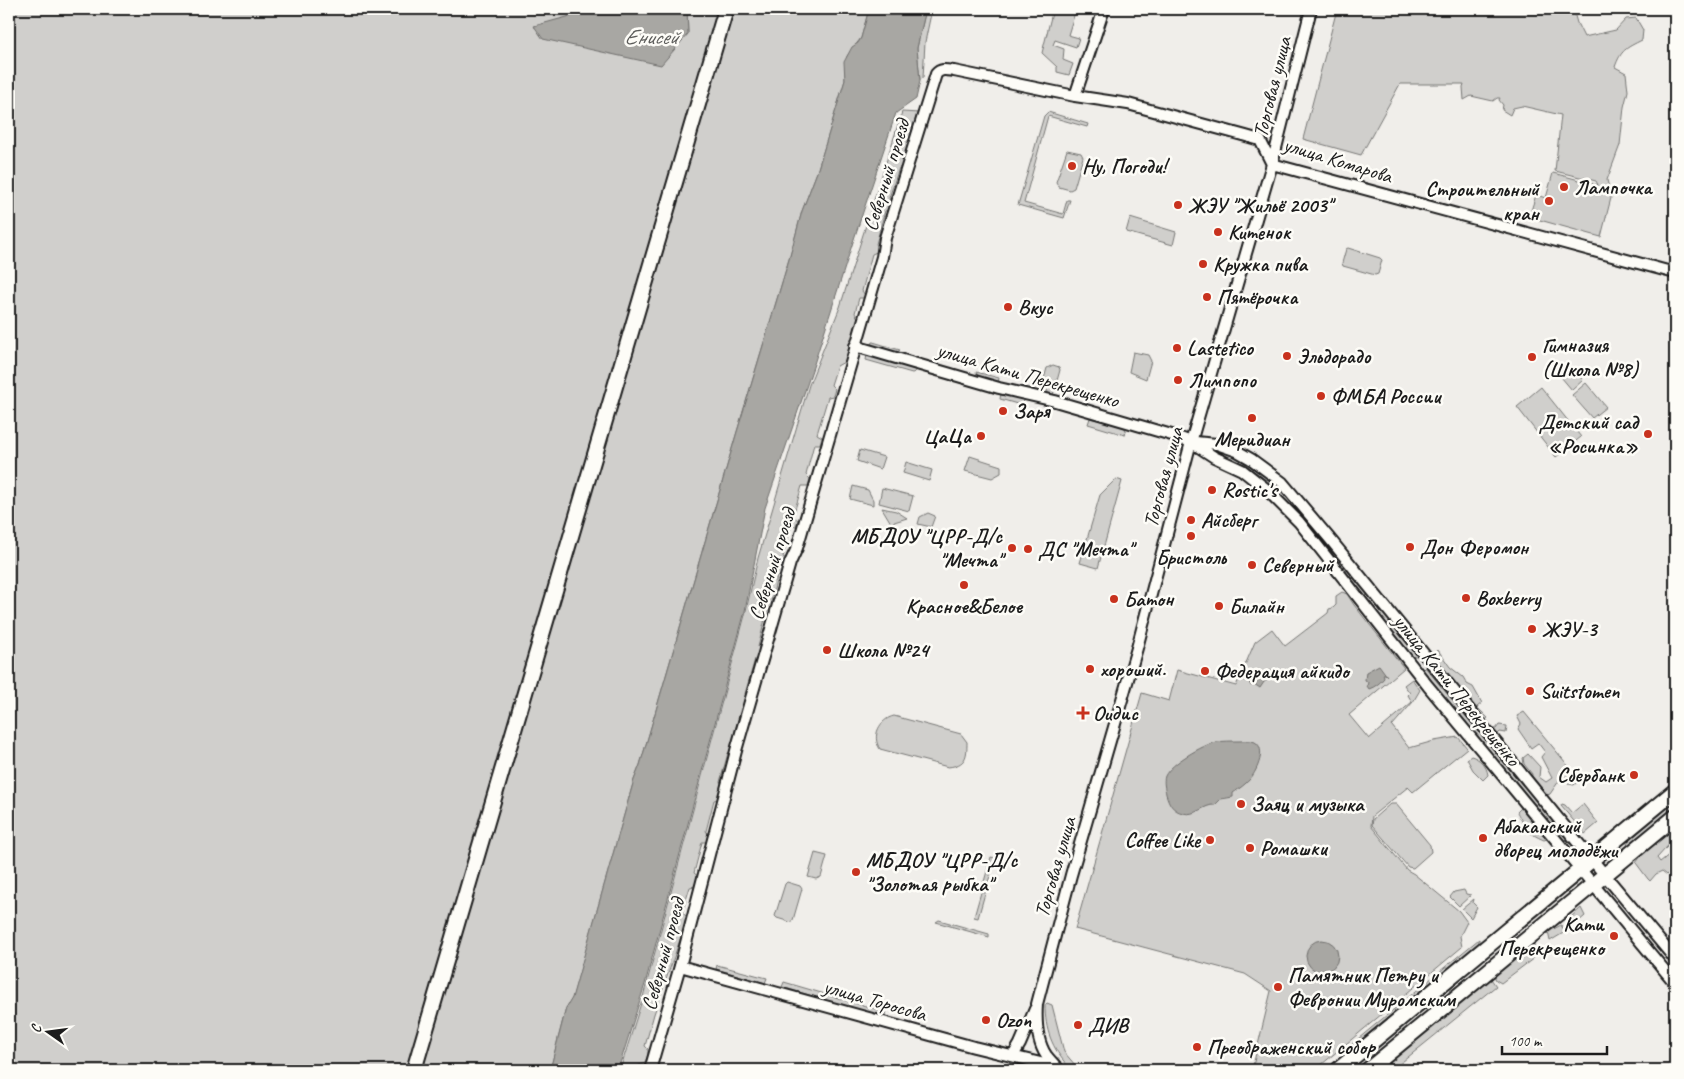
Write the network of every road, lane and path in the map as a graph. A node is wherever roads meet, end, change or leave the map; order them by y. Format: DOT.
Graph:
graph roads {
  1 [pos="726,9"];
  2 [pos="1104,9"];
  3 [pos="1311,9"];
  4 [pos="939,71"];
  5 [pos="1075,96"];
  6 [pos="1272,164"];
  7 [pos="1675,273"];
  8 [pos="855,346"];
  9 [pos="1191,442"];
  10 [pos="1675,791"];
  11 [pos="1675,816"];
  12 [pos="1592,859"];
  13 [pos="1581,868"];
  14 [pos="1606,874"];
  15 [pos="1594,884"];
  16 [pos="1675,959"];
  17 [pos="680,966"];
  18 [pos="1675,983"];
  19 [pos="1037,1004"];
  20 [pos="1046,1054"];
  21 [pos="1013,1056"];
  22 [pos="1035,1061"];
  23 [pos="1058,1069"];
  24 [pos="414,1070"];
  25 [pos="650,1070"];
  26 [pos="1338,1070"];
  27 [pos="1368,1070"];
  1 -- 24 [label="main road"];
  2 -- 5 [label="street"];
  3 -- 6 [label="street, Торговая улица"];
  4 -- 5 [label="street, улица Комарова"];
  4 -- 8 [label="street, Северный проезд"];
  5 -- 6 [label="street, улица Комарова"];
  6 -- 7 [label="street, улица Комарова"];
  6 -- 9 [label="street, Торговая улица"];
  8 -- 9 [label="street, улица Кати Перекрещенко"];
  8 -- 17 [label="street, Северный проезд"];
  9 -- 12 [label="street, улица Кати Перекрещенко"];
  9 -- 13 [label="street, улица Кати Перекрещенко"];
  9 -- 19 [label="street, Торговая улица"];
  10 -- 12 [label="main road"];
  11 -- 14 [label="main road"];
  12 -- 13 [label="main road"];
  12 -- 14 [label="street, улица Кати Перекрещенко"];
  13 -- 15 [label="street, улица Кати Перекрещенко"];
  13 -- 26 [label="main road"];
  14 -- 15 [label="main road"];
  14 -- 16 [label="street, улица Кати Перекрещенко"];
  15 -- 18 [label="street, улица Кати Перекрещенко"];
  15 -- 27 [label="main road"];
  17 -- 21 [label="street, улица Торосова"];
  17 -- 25 [label="street, Северный проезд"];
  19 -- 20 [label="street, Торговая улица"];
  19 -- 21 [label="street"];
  20 -- 21 [label="street"];
  20 -- 22 [label="street"];
  20 -- 23 [label="street, Торговая улица"];
  21 -- 22 [label="street, улица Торосова"];
  22 -- 23 [label="street, улица Торосова"];
}
